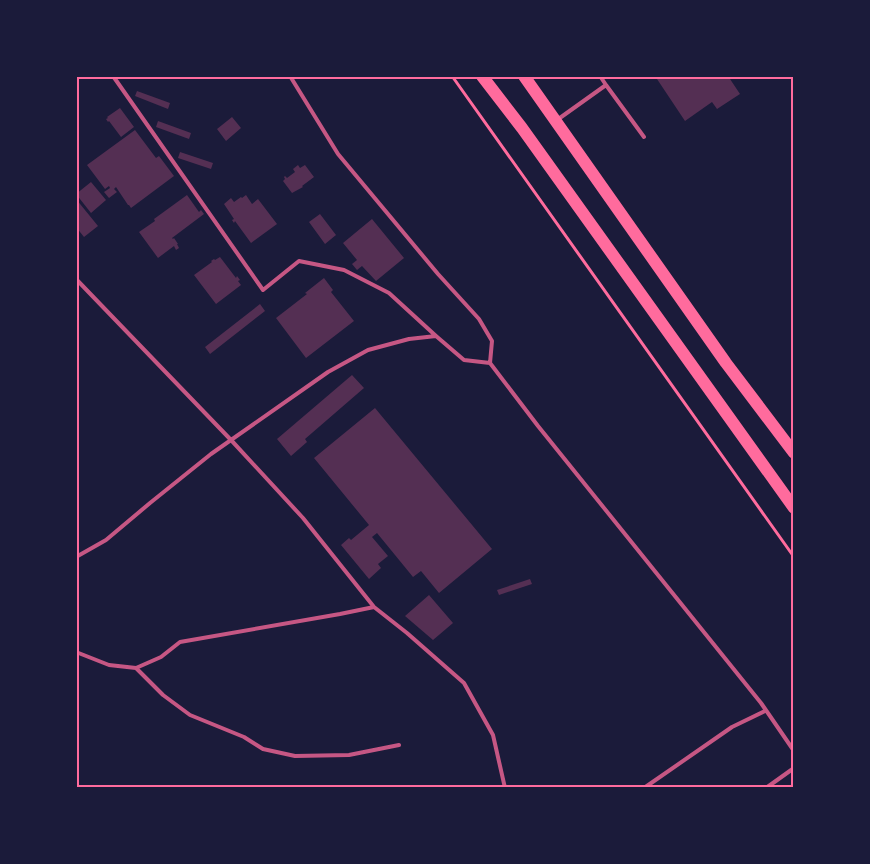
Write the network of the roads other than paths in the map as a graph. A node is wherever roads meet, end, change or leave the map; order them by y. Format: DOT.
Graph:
graph roads {
  1 [pos="113,76"];
  2 [pos="290,76"];
  3 [pos="482,76"];
  4 [pos="524,76"];
  5 [pos="600,76"];
  6 [pos="606,85"];
  7 [pos="555,122"];
  8 [pos="644,137"];
  9 [pos="76,279"];
  10 [pos="436,336"];
  11 [pos="490,363"];
  12 [pos="231,440"];
  13 [pos="794,453"];
  14 [pos="794,508"];
  15 [pos="76,557"];
  16 [pos="374,607"];
  17 [pos="76,652"];
  18 [pos="136,668"];
  19 [pos="766,710"];
  20 [pos="399,745"];
  21 [pos="794,751"];
  22 [pos="794,768"];
  23 [pos="505,788"];
  24 [pos="644,788"];
  25 [pos="766,788"];
  1 -- 10 [label="lane"];
  2 -- 11 [label="lane"];
  3 -- 14 [label="main road"];
  4 -- 7 [label="main road"];
  5 -- 6 [label="lane"];
  6 -- 7 [label="lane"];
  6 -- 8 [label="lane"];
  7 -- 13 [label="main road"];
  9 -- 12 [label="lane"];
  10 -- 11 [label="lane"];
  10 -- 12 [label="lane"];
  11 -- 19 [label="lane"];
  12 -- 15 [label="lane"];
  12 -- 16 [label="lane"];
  16 -- 18 [label="lane"];
  16 -- 23 [label="lane"];
  17 -- 18 [label="lane"];
  18 -- 20 [label="lane"];
  19 -- 21 [label="lane"];
  19 -- 24 [label="lane"];
  22 -- 25 [label="lane"];
}
